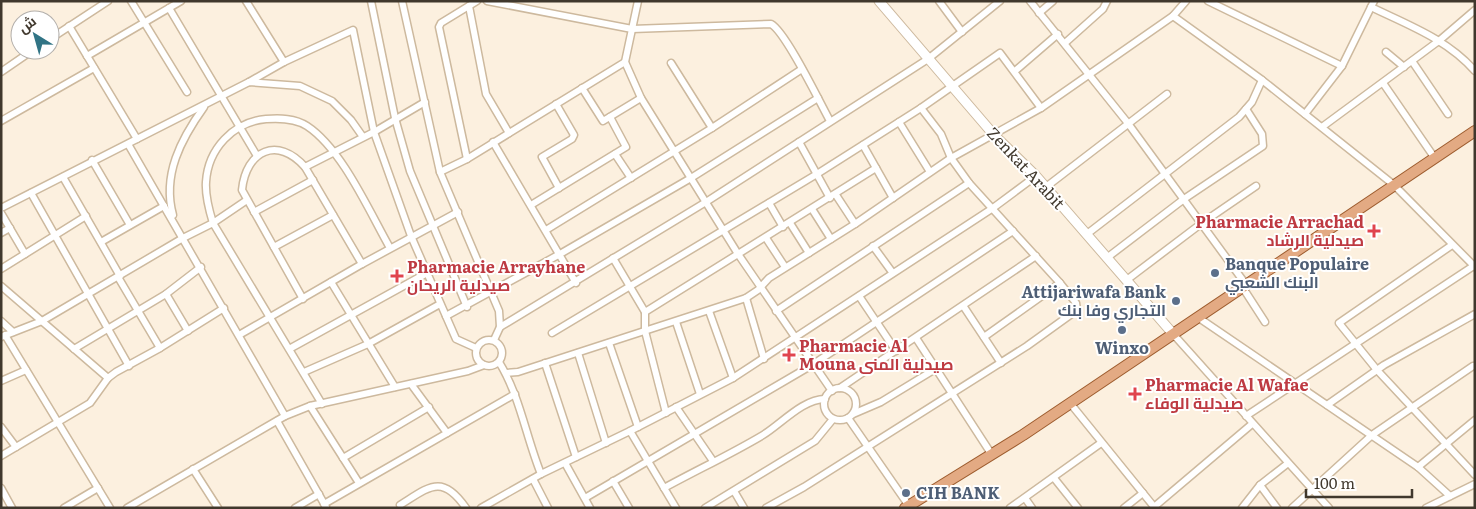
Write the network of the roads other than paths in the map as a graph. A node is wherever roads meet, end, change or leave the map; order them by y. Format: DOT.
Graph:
graph roads {
  1 [pos="108,1"];
  2 [pos="131,1"];
  3 [pos="181,1"];
  4 [pos="246,1"];
  5 [pos="371,1"];
  6 [pos="402,1"];
  7 [pos="477,1"];
  8 [pos="487,1"];
  9 [pos="638,1"];
  10 [pos="879,1"];
  11 [pos="939,1"];
  12 [pos="1000,1"];
  13 [pos="1030,1"];
  14 [pos="1053,1"];
  15 [pos="1108,1"];
  16 [pos="1186,1"];
  17 [pos="1208,1"];
  18 [pos="1372,4"];
  19 [pos="469,6"];
  20 [pos="169,8"];
  21 [pos="1475,10"];
  22 [pos="1038,12"];
  23 [pos="1173,16"];
  24 [pos="144,23"];
  25 [pos="69,26"];
  26 [pos="632,29"];
  27 [pos="60,32"];
  28 [pos="962,32"];
  29 [pos="1058,34"];
  30 [pos="1440,40"];
  31 [pos="1065,43"];
  32 [pos="1386,52"];
  33 [pos="87,56"];
  34 [pos="928,59"];
  35 [pos="18,60"];
  36 [pos="1412,60"];
  37 [pos="284,62"];
  38 [pos="625,62"];
  39 [pos="671,63"];
  40 [pos="1342,66"];
  41 [pos="1404,67"];
  42 [pos="94,68"];
  43 [pos="802,69"];
  44 [pos="1015,71"];
  45 [pos="1475,71"];
  46 [pos="1,72"];
  47 [pos="1089,74"];
  48 [pos="1262,80"];
  49 [pos="249,82"];
  50 [pos="1384,83"];
  51 [pos="951,86"];
  52 [pos="582,88"];
  53 [pos="187,92"];
  54 [pos="1167,94"];
  55 [pos="223,97"];
  56 [pos="641,98"];
  57 [pos="818,98"];
  58 [pos="425,102"];
  59 [pos="556,104"];
  60 [pos="205,106"];
  61 [pos="922,108"];
  62 [pos="1041,108"];
  63 [pos="1246,109"];
  64 [pos="1305,114"];
  65 [pos="1448,114"];
  66 [pos="395,118"];
  67 [pos="610,118"];
  68 [pos="1,121"];
  69 [pos="830,121"];
  70 [pos="899,122"];
  71 [pos="1127,122"];
  72 [pos="240,125"];
  73 [pos="1322,127"];
  74 [pos="712,128"];
  75 [pos="1475,131"];
  76 [pos="374,132"];
  77 [pos="509,133"];
  78 [pos="994,134"];
  79 [pos="363,137"];
  80 [pos="137,139"];
  81 [pos="493,142"];
  82 [pos="799,142"];
  83 [pos="128,144"];
  84 [pos="863,145"];
  85 [pos="335,152"];
  86 [pos="674,152"];
  87 [pos="615,154"];
  88 [pos="257,156"];
  89 [pos="1434,157"];
  90 [pos="951,158"];
  91 [pos="467,159"];
  92 [pos="92,160"];
  93 [pos="305,167"];
  94 [pos="876,168"];
  95 [pos="440,172"];
  96 [pos="930,172"];
  97 [pos="816,174"];
  98 [pos="1165,174"];
  99 [pos="1036,176"];
  100 [pos="63,177"];
  101 [pos="631,178"];
  102 [pos="691,178"];
  103 [pos="313,180"];
  104 [pos="969,183"];
  105 [pos="1394,185"];
  106 [pos="1256,186"];
  107 [pos="1046,187"];
  108 [pos="559,188"];
  109 [pos="32,193"];
  110 [pos="833,196"];
  111 [pos="893,198"];
  112 [pos="1184,199"];
  113 [pos="247,200"];
  114 [pos="706,202"];
  115 [pos="769,203"];
  116 [pos="531,205"];
  117 [pos="164,206"];
  118 [pos="1,208"];
  119 [pos="993,208"];
  120 [pos="812,209"];
  121 [pos="254,212"];
  122 [pos="458,212"];
  123 [pos="1,213"];
  124 [pos="333,214"];
  125 [pos="86,216"];
  126 [pos="174,223"];
  127 [pos="213,223"];
  128 [pos="790,223"];
  129 [pos="1202,223"];
  130 [pos="855,224"];
  131 [pos="130,225"];
  132 [pos="432,225"];
  133 [pos="783,227"];
  134 [pos="10,228"];
  135 [pos="546,230"];
  136 [pos="724,231"];
  137 [pos="1014,231"];
  138 [pos="1,233"];
  139 [pos="1087,234"];
  140 [pos="55,235"];
  141 [pos="411,236"];
  142 [pos="183,238"];
  143 [pos="766,238"];
  144 [pos="831,239"];
  145 [pos="101,242"];
  146 [pos="1452,245"];
  147 [pos="873,246"];
  148 [pos="274,247"];
  149 [pos="390,248"];
  150 [pos="808,253"];
  151 [pos="25,254"];
  152 [pos="560,254"];
  153 [pos="738,254"];
  154 [pos="1036,256"];
  155 [pos="1108,257"];
  156 [pos="612,258"];
  157 [pos="362,264"];
  158 [pos="786,266"];
  159 [pos="1474,266"];
  160 [pos="1,268"];
  161 [pos="201,268"];
  162 [pos="892,272"];
  163 [pos="427,273"];
  164 [pos="119,276"];
  165 [pos="1128,280"];
  166 [pos="331,282"];
  167 [pos="576,282"];
  168 [pos="1060,283"];
  169 [pos="1,286"];
  170 [pos="630,287"];
  171 [pos="760,287"];
  172 [pos="1245,287"];
  173 [pos="492,292"];
  174 [pos="166,294"];
  175 [pos="88,295"];
  176 [pos="859,296"];
  177 [pos="746,298"];
  178 [pos="303,299"];
  179 [pos="440,304"];
  180 [pos="467,307"];
  181 [pos="964,307"];
  182 [pos="224,308"];
  183 [pos="138,311"];
  184 [pos="709,311"];
  185 [pos="776,311"];
  186 [pos="645,312"];
  187 [pos="352,314"];
  188 [pos="1475,314"];
  189 [pos="271,316"];
  190 [pos="446,316"];
  191 [pos="1199,318"];
  192 [pos="1,321"];
  193 [pos="42,321"];
  194 [pos="676,322"];
  195 [pos="877,322"];
  196 [pos="1265,322"];
  197 [pos="500,327"];
  198 [pos="107,329"];
  199 [pos="188,331"];
  200 [pos="645,331"];
  201 [pos="13,332"];
  202 [pos="552,333"];
  203 [pos="1174,335"];
  204 [pos="3,336"];
  205 [pos="239,336"];
  206 [pos="984,337"];
  207 [pos="916,338"];
  208 [pos="494,340"];
  209 [pos="795,340"];
  210 [pos="609,343"];
  211 [pos="368,344"];
  212 [pos="1356,344"];
  213 [pos="160,348"];
  214 [pos="291,348"];
  215 [pos="476,348"];
  216 [pos="74,349"];
  217 [pos="896,351"];
  218 [pos="578,353"];
  219 [pos="764,359"];
  220 [pos="499,362"];
  221 [pos="1001,362"];
  222 [pos="544,363"];
  223 [pos="484,365"];
  224 [pos="812,365"];
  225 [pos="129,366"];
  226 [pos="1473,366"];
  227 [pos="937,368"];
  228 [pos="26,370"];
  229 [pos="1377,370"];
  230 [pos="304,372"];
  231 [pos="506,373"];
  232 [pos="108,378"];
  233 [pos="733,378"];
  234 [pos="1,381"];
  235 [pos="1297,383"];
  236 [pos="411,384"];
  237 [pos="395,387"];
  238 [pos="840,388"];
  239 [pos="832,391"];
  240 [pos="953,392"];
  241 [pos="516,394"];
  242 [pos="700,394"];
  243 [pos="825,399"];
  244 [pos="1070,403"];
  245 [pos="322,404"];
  246 [pos="1328,405"];
  247 [pos="310,406"];
  248 [pos="429,407"];
  249 [pos="676,407"];
  250 [pos="1412,408"];
  251 [pos="666,413"];
  252 [pos="285,416"];
  253 [pos="850,416"];
  254 [pos="1246,416"];
  255 [pos="834,418"];
  256 [pos="1475,420"];
  257 [pos="277,421"];
  258 [pos="58,422"];
  259 [pos="1252,424"];
  260 [pos="1,427"];
  261 [pos="638,427"];
  262 [pos="630,432"];
  263 [pos="447,434"];
  264 [pos="695,434"];
  265 [pos="1372,435"];
  266 [pos="606,443"];
  267 [pos="1102,443"];
  268 [pos="1446,443"];
  269 [pos="866,446"];
  270 [pos="16,447"];
  271 [pos="992,455"];
  272 [pos="1,456"];
  273 [pos="576,456"];
  274 [pos="343,458"];
  275 [pos="648,460"];
  276 [pos="713,461"];
  277 [pos="565,463"];
  278 [pos="1287,464"];
  279 [pos="1418,467"];
  280 [pos="193,469"];
  281 [pos="541,474"];
  282 [pos="1475,474"];
  283 [pos="1054,478"];
  284 [pos="533,479"];
  285 [pos="613,481"];
  286 [pos="359,483"];
  287 [pos="1475,484"];
  288 [pos="1260,485"];
  289 [pos="1,488"];
  290 [pos="98,488"];
  291 [pos="664,488"];
  292 [pos="1312,490"];
  293 [pos="734,491"];
  294 [pos="1143,493"];
  295 [pos="318,494"];
  296 [pos="1450,496"];
  297 [pos="585,498"];
  298 [pos="1025,498"];
  299 [pos="400,505"];
  300 [pos="493,505"];
  301 [pos="325,506"];
  302 [pos="907,507"];
  303 [pos="1155,507"];
  304 [pos="12,508"];
  305 [pos="64,508"];
  306 [pos="110,508"];
  307 [pos="127,508"];
  308 [pos="218,508"];
  309 [pos="295,508"];
  310 [pos="466,508"];
  311 [pos="481,508"];
  312 [pos="548,508"];
  313 [pos="590,508"];
  314 [pos="629,508"];
  315 [pos="676,508"];
  316 [pos="705,508"];
  317 [pos="744,508"];
  318 [pos="766,508"];
  319 [pos="1010,508"];
  320 [pos="1032,508"];
  321 [pos="1078,508"];
  322 [pos="1124,508"];
  323 [pos="1242,508"];
  324 [pos="1277,508"];
  325 [pos="1292,508"];
  326 [pos="1329,508"];
  327 [pos="1426,508"];
  1 -- 25 [label="street"];
  2 -- 24 [label="street"];
  3 -- 20 [label="street"];
  4 -- 37 [label="street"];
  5 -- 66 [label="street"];
  6 -- 58 [label="street"];
  7 -- 19 [label="street"];
  8 -- 26 [label="street"];
  9 -- 26 [label="street"];
  10 -- 34 [label="street, Zenkat Arabit"];
  11 -- 28 [label="street"];
  12 -- 28 [label="street"];
  13 -- 22 [label="street"];
  14 -- 22 [label="street"];
  15 -- 31 [label="street"];
  16 -- 23 [label="street"];
  17 -- 40 [label="street"];
  18 -- 30 [label="street"];
  18 -- 40 [label="street"];
  19 -- 77 [label="street"];
  19 -- 91 [label="street"];
  20 -- 24 [label="street"];
  20 -- 55 [label="street"];
  21 -- 30 [label="street"];
  22 -- 29 [label="street"];
  23 -- 47 [label="street"];
  23 -- 48 [label="street"];
  24 -- 33 [label="street"];
  24 -- 53 [label="street"];
  25 -- 27 [label="street"];
  25 -- 33 [label="street"];
  26 -- 38 [label="street"];
  26 -- 43 [label="street"];
  28 -- 34 [label="street"];
  29 -- 31 [label="street"];
  29 -- 44 [label="street"];
  30 -- 36 [label="street"];
  30 -- 45 [label="street"];
  31 -- 47 [label="street"];
  32 -- 41 [label="street"];
  33 -- 42 [label="street"];
  34 -- 51 [label="street, Zenkat Arabit"];
  34 -- 69 [label="street"];
  35 -- 46 [label="street"];
  36 -- 41 [label="street"];
  36 -- 65 [label="street"];
  37 -- 49 [label="street"];
  37 -- 76 [label="street"];
  38 -- 52 [label="street"];
  38 -- 56 [label="street"];
  39 -- 74 [label="street"];
  40 -- 64 [label="street"];
  41 -- 50 [label="street"];
  42 -- 68 [label="street"];
  42 -- 80 [label="street"];
  43 -- 57 [label="street"];
  43 -- 74 [label="street"];
  44 -- 51 [label="street"];
  44 -- 62 [label="street"];
  47 -- 62 [label="street"];
  47 -- 71 [label="street"];
  48 -- 63 [label="street"];
  48 -- 64 [label="street"];
  49 -- 55 [label="street"];
  49 -- 79 [label="street"];
  50 -- 73 [label="street"];
  50 -- 89 [label="street"];
  51 -- 61 [label="street"];
  51 -- 78 [label="street, Zenkat Arabit"];
  52 -- 59 [label="street"];
  52 -- 67 [label="street"];
  54 -- 71 [label="street"];
  55 -- 60 [label="street"];
  55 -- 72 [label="street"];
  56 -- 67 [label="street"];
  56 -- 86 [label="street"];
  57 -- 69 [label="street"];
  57 -- 102 [label="street"];
  58 -- 66 [label="street"];
  58 -- 95 [label="street"];
  59 -- 77 [label="street"];
  59 -- 108 [label="street"];
  60 -- 80 [label="street"];
  60 -- 126 [label="street"];
  61 -- 70 [label="street"];
  61 -- 90 [label="street"];
  62 -- 78 [label="street"];
  63 -- 98 [label="street"];
  63 -- 112 [label="street"];
  64 -- 73 [label="street"];
  66 -- 76 [label="street"];
  66 -- 132 [label="street"];
  67 -- 87 [label="street"];
  69 -- 82 [label="street"];
  70 -- 84 [label="street"];
  70 -- 96 [label="street"];
  71 -- 98 [label="street"];
  71 -- 107 [label="street"];
  72 -- 85 [label="street"];
  72 -- 88 [label="street"];
  72 -- 127 [label="street"];
  73 -- 105 [label="street"];
  74 -- 86 [label="street"];
  75 -- 89 [label="main road"];
  76 -- 79 [label="street"];
  76 -- 141 [label="street"];
  77 -- 81 [label="street"];
  78 -- 90 [label="street"];
  78 -- 99 [label="street, Zenkat Arabit"];
  79 -- 85 [label="street"];
  80 -- 83 [label="street"];
  81 -- 91 [label="street"];
  81 -- 116 [label="street"];
  82 -- 97 [label="street"];
  82 -- 114 [label="street"];
  83 -- 92 [label="street"];
  83 -- 117 [label="street"];
  84 -- 94 [label="street"];
  84 -- 97 [label="street"];
  85 -- 93 [label="street"];
  85 -- 149 [label="street"];
  86 -- 101 [label="street"];
  86 -- 102 [label="street"];
  87 -- 101 [label="street"];
  87 -- 108 [label="street"];
  88 -- 93 [label="street"];
  88 -- 113 [label="street"];
  89 -- 105 [label="main road"];
  90 -- 96 [label="street"];
  90 -- 104 [label="street"];
  91 -- 95 [label="street"];
  92 -- 100 [label="street"];
  92 -- 131 [label="street"];
  93 -- 103 [label="street"];
  94 -- 110 [label="street"];
  94 -- 111 [label="street"];
  95 -- 122 [label="street"];
  96 -- 111 [label="street"];
  97 -- 110 [label="street"];
  97 -- 115 [label="street"];
  98 -- 112 [label="street"];
  98 -- 139 [label="street"];
  99 -- 107 [label="street, Zenkat Arabit"];
  99 -- 119 [label="street"];
  100 -- 109 [label="street"];
  100 -- 125 [label="street"];
  101 -- 135 [label="street"];
  102 -- 114 [label="street"];
  102 -- 152 [label="street"];
  103 -- 121 [label="street"];
  103 -- 124 [label="street"];
  104 -- 119 [label="street"];
  104 -- 147 [label="street"];
  105 -- 146 [label="street"];
  105 -- 172 [label="main road"];
  106 -- 129 [label="street"];
  107 -- 139 [label="street, Zenkat Arabit"];
  108 -- 116 [label="street"];
  109 -- 118 [label="street"];
  109 -- 140 [label="street"];
  110 -- 120 [label="street"];
  110 -- 130 [label="street"];
  111 -- 130 [label="street"];
  112 -- 129 [label="street"];
  112 -- 155 [label="street"];
  113 -- 121 [label="street"];
  113 -- 127 [label="street"];
  114 -- 136 [label="street"];
  114 -- 156 [label="street"];
  115 -- 133 [label="street"];
  115 -- 136 [label="street"];
  116 -- 135 [label="street"];
  117 -- 126 [label="street"];
  117 -- 131 [label="street"];
  119 -- 137 [label="street"];
  119 -- 162 [label="street"];
  120 -- 128 [label="street"];
  120 -- 144 [label="street"];
  121 -- 148 [label="street"];
  122 -- 132 [label="street"];
  122 -- 173 [label="street"];
  123 -- 134 [label="street"];
  124 -- 148 [label="street"];
  124 -- 157 [label="street"];
  125 -- 140 [label="street"];
  125 -- 145 [label="street"];
  126 -- 142 [label="street"];
  127 -- 142 [label="street"];
  127 -- 189 [label="street"];
  128 -- 133 [label="street"];
  128 -- 150 [label="street"];
  129 -- 165 [label="street"];
  129 -- 172 [label="street"];
  130 -- 144 [label="street"];
  131 -- 145 [label="street"];
  132 -- 141 [label="street"];
  132 -- 180 [label="street"];
  133 -- 143 [label="street"];
  134 -- 138 [label="street"];
  134 -- 151 [label="street"];
  135 -- 152 [label="street"];
  136 -- 153 [label="street"];
  136 -- 170 [label="street"];
  137 -- 154 [label="street"];
  137 -- 195 [label="street"];
  139 -- 155 [label="street, Zenkat Arabit"];
  140 -- 151 [label="street"];
  140 -- 175 [label="street"];
  141 -- 149 [label="street"];
  141 -- 163 [label="street"];
  142 -- 161 [label="street"];
  142 -- 164 [label="street"];
  143 -- 153 [label="street"];
  143 -- 158 [label="street"];
  144 -- 150 [label="street"];
  145 -- 164 [label="street"];
  146 -- 159 [label="street"];
  146 -- 212 [label="street"];
  147 -- 162 [label="street"];
  147 -- 185 [label="street"];
  148 -- 178 [label="street"];
  149 -- 157 [label="street"];
  150 -- 158 [label="street"];
  151 -- 160 [label="street"];
  152 -- 167 [label="street"];
  152 -- 173 [label="street"];
  153 -- 171 [label="street"];
  153 -- 186 [label="street"];
  154 -- 168 [label="street"];
  154 -- 181 [label="street"];
  155 -- 165 [label="street, Zenkat Arabit"];
  156 -- 167 [label="street"];
  156 -- 170 [label="street"];
  157 -- 166 [label="street"];
  158 -- 171 [label="street"];
  159 -- 212 [label="street"];
  161 -- 174 [label="street"];
  161 -- 182 [label="street"];
  162 -- 176 [label="street"];
  163 -- 179 [label="street"];
  163 -- 187 [label="street"];
  164 -- 175 [label="street"];
  164 -- 183 [label="street"];
  165 -- 203 [label="street, Zenkat Arabit"];
  166 -- 178 [label="street"];
  166 -- 187 [label="street"];
  167 -- 197 [label="street"];
  168 -- 206 [label="street"];
  168 -- 221 [label="street"];
  169 -- 193 [label="street"];
  170 -- 186 [label="street"];
  170 -- 202 [label="street"];
  171 -- 177 [label="street"];
  171 -- 185 [label="street"];
  172 -- 191 [label="main road"];
  172 -- 196 [label="street"];
  173 -- 180 [label="street"];
  173 -- 197 [label="street"];
  174 -- 183 [label="street"];
  174 -- 199 [label="street"];
  175 -- 193 [label="street"];
  175 -- 198 [label="street"];
  176 -- 195 [label="street"];
  176 -- 209 [label="street"];
  177 -- 184 [label="street"];
  177 -- 219 [label="street"];
  178 -- 189 [label="street"];
  179 -- 190 [label="street"];
  179 -- 211 [label="street"];
  180 -- 190 [label="street"];
  181 -- 206 [label="street"];
  181 -- 207 [label="street"];
  182 -- 199 [label="street"];
  182 -- 205 [label="street"];
  183 -- 198 [label="street"];
  183 -- 213 [label="street"];
  184 -- 194 [label="street"];
  184 -- 233 [label="street"];
  185 -- 209 [label="street"];
  186 -- 200 [label="street"];
  187 -- 211 [label="street"];
  187 -- 214 [label="street"];
  188 -- 229 [label="street"];
  189 -- 205 [label="street"];
  189 -- 214 [label="street"];
  190 -- 215 [label="street"];
  191 -- 203 [label="main road"];
  191 -- 235 [label="street"];
  192 -- 201 [label="street"];
  193 -- 201 [label="street"];
  193 -- 216 [label="street"];
  194 -- 200 [label="street"];
  194 -- 242 [label="street"];
  195 -- 217 [label="street"];
  195 -- 224 [label="street"];
  197 -- 208 [label="street"];
  198 -- 216 [label="street"];
  198 -- 225 [label="street"];
  199 -- 213 [label="street"];
  200 -- 210 [label="street"];
  200 -- 251 [label="street"];
  201 -- 204 [label="street"];
  203 -- 244 [label="main road"];
  203 -- 254 [label="street"];
  204 -- 228 [label="street"];
  205 -- 252 [label="street"];
  206 -- 221 [label="street"];
  207 -- 217 [label="street"];
  207 -- 227 [label="street"];
  208 -- 215 [label="street"];
  208 -- 220 [label="street"];
  209 -- 219 [label="street"];
  209 -- 224 [label="street"];
  210 -- 218 [label="street"];
  210 -- 261 [label="street"];
  211 -- 230 [label="street"];
  211 -- 237 [label="street"];
  212 -- 229 [label="street"];
  212 -- 235 [label="street"];
  213 -- 225 [label="street"];
  214 -- 230 [label="street"];
  215 -- 223 [label="street"];
  216 -- 232 [label="street"];
  217 -- 238 [label="street"];
  218 -- 222 [label="street"];
  218 -- 266 [label="street"];
  219 -- 233 [label="street"];
  220 -- 223 [label="street"];
  220 -- 231 [label="street"];
  221 -- 240 [label="street"];
  222 -- 231 [label="street"];
  222 -- 273 [label="street"];
  223 -- 236 [label="street"];
  224 -- 239 [label="street"];
  224 -- 264 [label="street"];
  225 -- 232 [label="street"];
  226 -- 250 [label="street"];
  227 -- 240 [label="street"];
  227 -- 253 [label="street"];
  228 -- 234 [label="street"];
  228 -- 258 [label="street"];
  229 -- 246 [label="street"];
  229 -- 250 [label="street"];
  230 -- 245 [label="street"];
  231 -- 241 [label="street"];
  232 -- 258 [label="street"];
  233 -- 242 [label="street"];
  235 -- 246 [label="street"];
  235 -- 254 [label="street"];
  236 -- 237 [label="street"];
  236 -- 248 [label="street"];
  237 -- 245 [label="street"];
  238 -- 239 [label="street"];
  238 -- 253 [label="street"];
  239 -- 243 [label="street"];
  240 -- 269 [label="street"];
  240 -- 271 [label="street"];
  241 -- 263 [label="street"];
  241 -- 281 [label="street"];
  242 -- 249 [label="street"];
  243 -- 255 [label="street"];
  243 -- 276 [label="street"];
  244 -- 267 [label="street"];
  244 -- 271 [label="main road"];
  245 -- 247 [label="street"];
  246 -- 265 [label="street"];
  247 -- 252 [label="street"];
  247 -- 274 [label="street"];
  248 -- 263 [label="street"];
  248 -- 274 [label="street"];
  249 -- 251 [label="street"];
  249 -- 264 [label="street"];
  250 -- 265 [label="street"];
  250 -- 268 [label="street"];
  251 -- 261 [label="street"];
  252 -- 257 [label="street"];
  253 -- 255 [label="street"];
  253 -- 269 [label="street"];
  254 -- 259 [label="street"];
  255 -- 293 [label="street"];
  256 -- 268 [label="street"];
  257 -- 280 [label="street"];
  257 -- 295 [label="street"];
  258 -- 270 [label="street"];
  258 -- 290 [label="street"];
  259 -- 278 [label="street"];
  259 -- 303 [label="street"];
  260 -- 270 [label="street"];
  261 -- 262 [label="street"];
  262 -- 266 [label="street"];
  262 -- 275 [label="street"];
  263 -- 286 [label="street"];
  264 -- 275 [label="street"];
  264 -- 276 [label="street"];
  265 -- 279 [label="street"];
  265 -- 292 [label="street"];
  266 -- 273 [label="street"];
  267 -- 283 [label="street"];
  267 -- 294 [label="street"];
  268 -- 279 [label="street"];
  268 -- 282 [label="street"];
  269 -- 302 [label="street"];
  269 -- 318 [label="street"];
  270 -- 272 [label="street"];
  271 -- 302 [label="main road"];
  273 -- 277 [label="street"];
  274 -- 286 [label="street"];
  275 -- 285 [label="street"];
  275 -- 291 [label="street"];
  276 -- 291 [label="street"];
  277 -- 281 [label="street"];
  277 -- 297 [label="street"];
  278 -- 288 [label="street"];
  278 -- 292 [label="street"];
  279 -- 296 [label="street"];
  280 -- 307 [label="street"];
  280 -- 308 [label="street"];
  281 -- 284 [label="street"];
  283 -- 298 [label="street"];
  283 -- 321 [label="street"];
  284 -- 300 [label="street"];
  284 -- 312 [label="street"];
  285 -- 297 [label="street"];
  285 -- 314 [label="street"];
  286 -- 301 [label="street"];
  287 -- 296 [label="street"];
  288 -- 323 [label="street"];
  288 -- 324 [label="street"];
  289 -- 304 [label="street"];
  290 -- 305 [label="street"];
  290 -- 306 [label="street"];
  291 -- 315 [label="street"];
  292 -- 325 [label="street"];
  292 -- 326 [label="street"];
  293 -- 316 [label="street"];
  293 -- 317 [label="street"];
  294 -- 303 [label="street"];
  294 -- 322 [label="street"];
  295 -- 301 [label="street"];
  295 -- 309 [label="street"];
  296 -- 327 [label="street"];
  297 -- 313 [label="street"];
  298 -- 319 [label="street"];
  298 -- 320 [label="street"];
  299 -- 310 [label="street"];
  300 -- 311 [label="street"];
}
